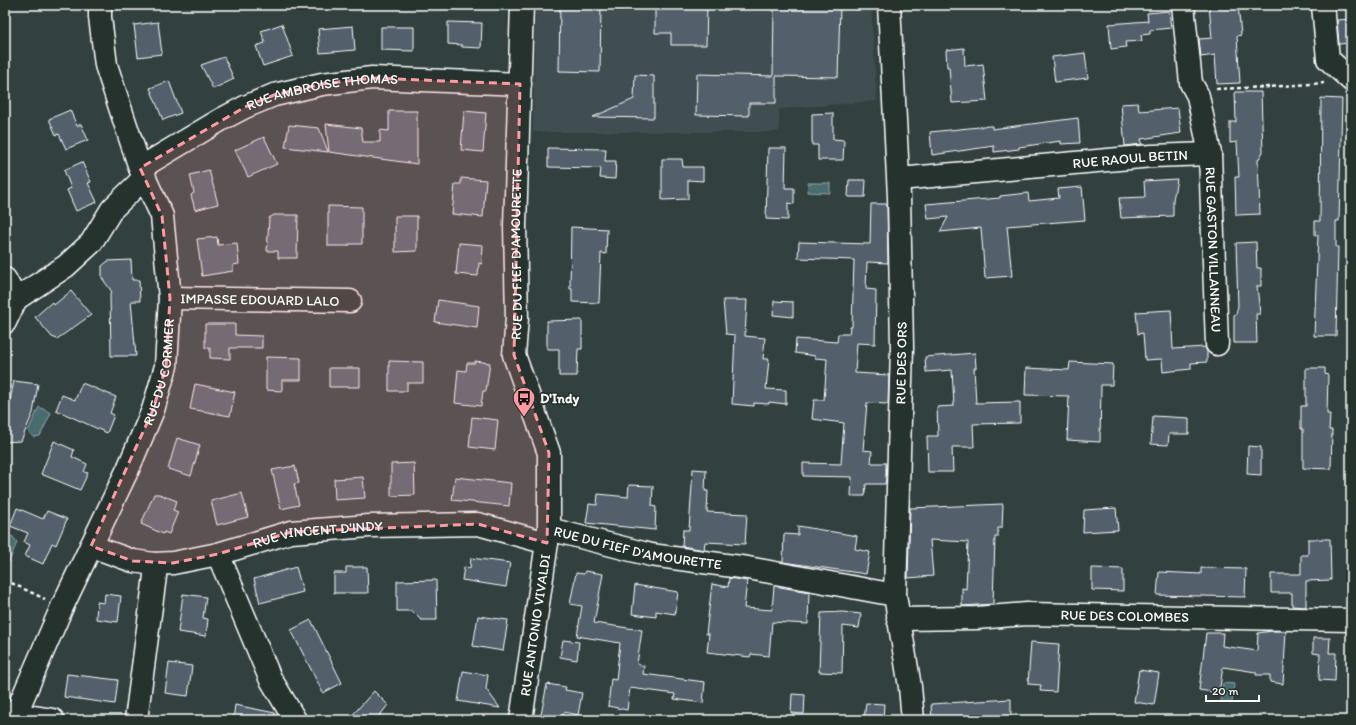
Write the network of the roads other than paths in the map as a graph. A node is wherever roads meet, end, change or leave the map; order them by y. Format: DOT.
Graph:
graph roads {
  1 [pos="100,5"];
  2 [pos="522,5"];
  3 [pos="889,5"];
  4 [pos="1183,5"];
  5 [pos="1323,5"];
  6 [pos="1351,80"];
  7 [pos="520,84"];
  8 [pos="1210,154"];
  9 [pos="142,172"];
  10 [pos="899,179"];
  11 [pos="5,279"];
  12 [pos="170,298"];
  13 [pos="16,299"];
  14 [pos="350,302"];
  15 [pos="5,322"];
  16 [pos="1217,344"];
  17 [pos="548,536"];
  18 [pos="91,546"];
  19 [pos="218,554"];
  20 [pos="154,564"];
  21 [pos="895,595"];
  22 [pos="898,619"];
  23 [pos="1351,620"];
  24 [pos="14,717"];
  25 [pos="53,720"];
  26 [pos="136,720"];
  27 [pos="295,720"];
  28 [pos="521,720"];
  29 [pos="913,720"];
  1 -- 9 [label="street, RUE DU CORMIER"];
  2 -- 7 [label="street, RUE DU FIEF D'AMOURETTE"];
  3 -- 10 [label="street, RUE DES ORS"];
  4 -- 8 [label="street"];
  5 -- 6 [label="street"];
  7 -- 9 [label="street, RUE AMBROISE THOMAS"];
  7 -- 17 [label="street, RUE DU FIEF D'AMOURETTE"];
  8 -- 10 [label="street, RUE RAOUL BETIN"];
  8 -- 16 [label="street, RUE GASTON VILLANNEAU"];
  9 -- 12 [label="street, RUE DU CORMIER"];
  9 -- 13 [label="street, RUE AMBROISE THOMAS"];
  10 -- 21 [label="street, RUE DES ORS"];
  11 -- 13 [label="street"];
  12 -- 14 [label="street, IMPASSE EDOUARD LALO"];
  12 -- 18 [label="street, RUE DU CORMIER"];
  13 -- 15 [label="street"];
  17 -- 19 [label="street, RUE VINCENT D'INDY"];
  17 -- 21 [label="street, RUE DU FIEF D'AMOURETTE"];
  17 -- 28 [label="street, RUE ANTONIO VIVALDI"];
  18 -- 20 [label="street, RUE VINCENT D'INDY"];
  18 -- 24 [label="street, RUE DU CORMIER"];
  19 -- 20 [label="street, RUE VINCENT D'INDY"];
  19 -- 27 [label="street"];
  20 -- 26 [label="street"];
  21 -- 22 [label="street, RUE DES ORS"];
  22 -- 23 [label="street, RUE DES COLOMBES"];
  22 -- 29 [label="street, RUE DES ORS"];
  24 -- 25 [label="street"];
}
